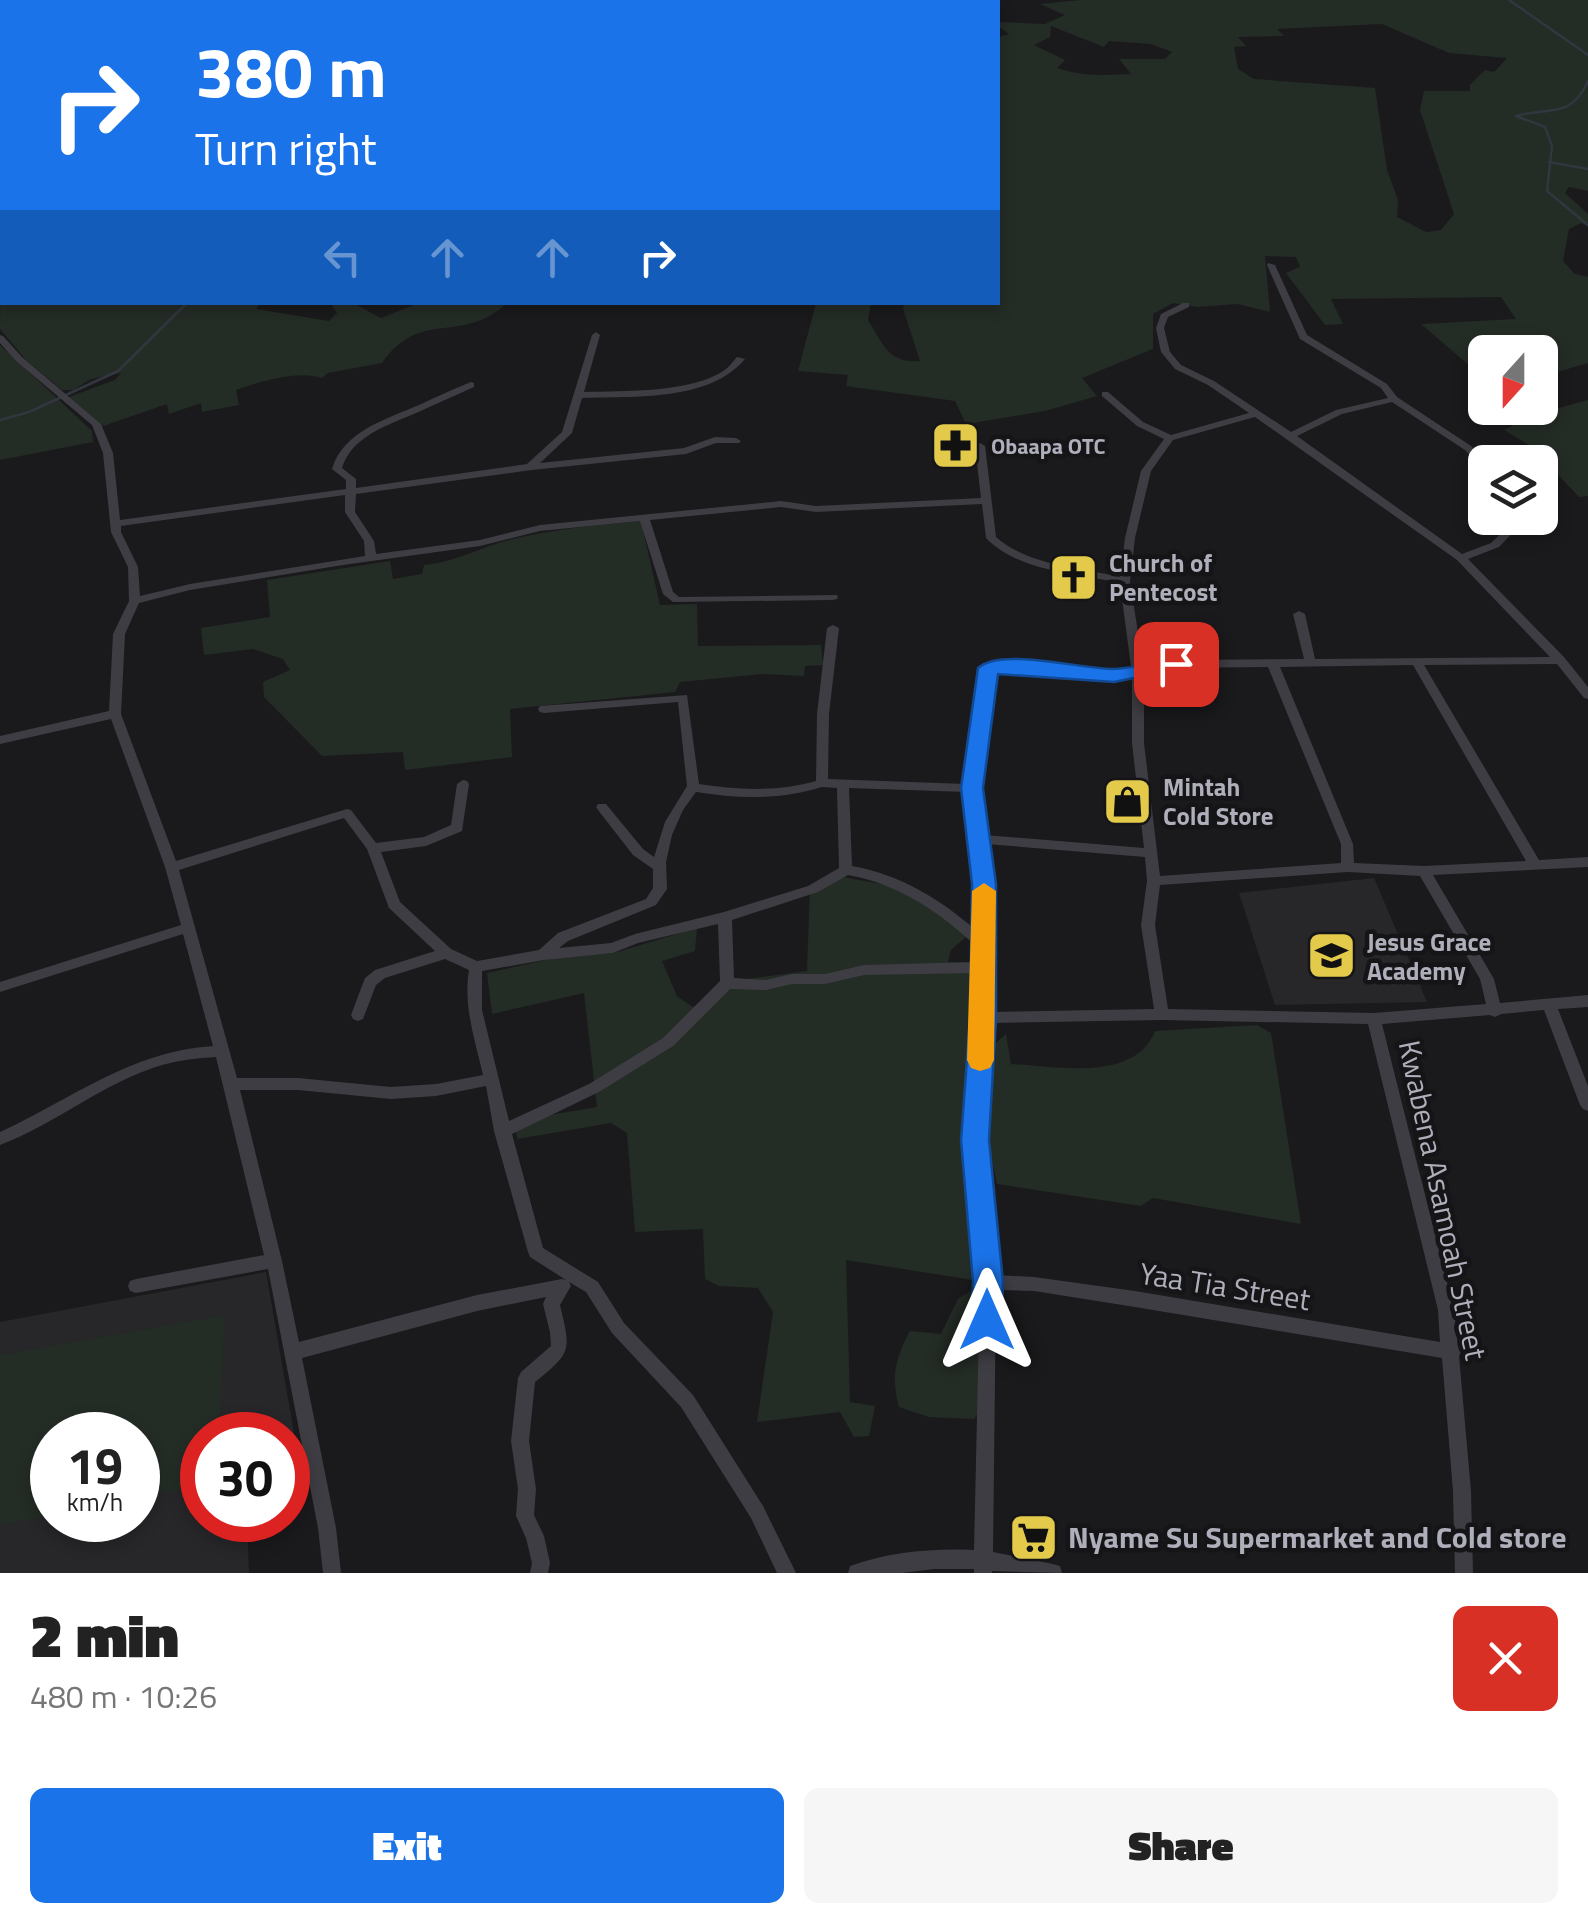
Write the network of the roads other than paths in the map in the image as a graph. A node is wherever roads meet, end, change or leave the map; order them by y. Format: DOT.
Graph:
graph roads {
  1 [pos="1271,265"];
  2 [pos="1186,305"];
  3 [pos="596,334"];
  4 [pos="0,338"];
  5 [pos="740,358"];
  6 [pos="471,385"];
  7 [pos="1104,394"];
  8 [pos="580,395"];
  9 [pos="1394,399"];
  10 [pos="1256,414"];
  11 [pos="1290,436"];
  12 [pos="1170,438"];
  13 [pos="736,441"];
  14 [pos="980,446"];
  15 [pos="1468,448"];
  16 [pos="530,467"];
  17 [pos="353,489"];
  18 [pos="987,501"];
  19 [pos="644,517"];
  20 [pos="116,524"];
  21 [pos="1506,535"];
  22 [pos="371,558"];
  23 [pos="1461,558"];
  24 [pos="1125,581"];
  25 [pos="833,597"];
  26 [pos="135,601"];
  27 [pos="1299,614"];
  28 [pos="834,628"];
  29 [pos="1560,660"];
  30 [pos="1310,661"];
  31 [pos="1416,661"];
  32 [pos="1272,662"];
  33 [pos="1138,672"];
  34 [pos="1588,694"];
  35 [pos="544,709"];
  36 [pos="114,714"];
  37 [pos="0,740"];
  38 [pos="822,782"];
  39 [pos="463,784"];
  40 [pos="843,786"];
  41 [pos="693,787"];
  42 [pos="972,788"];
  43 [pos="602,807"];
  44 [pos="978,839"];
  45 [pos="373,848"];
  46 [pos="1152,853"];
  47 [pos="1588,862"];
  48 [pos="657,866"];
  49 [pos="1348,866"];
  50 [pos="1536,866"];
  51 [pos="172,867"];
  52 [pos="846,870"];
  53 [pos="1424,871"];
  54 [pos="1154,881"];
  55 [pos="725,918"];
  56 [pos="187,928"];
  57 [pos="984,946"];
  58 [pos="446,953"];
  59 [pos="543,955"];
  60 [pos="476,967"];
  61 [pos="984,967"];
  62 [pos="727,982"];
  63 [pos="0,987"];
  64 [pos="1588,1001"];
  65 [pos="1549,1005"];
  66 [pos="1495,1011"];
  67 [pos="1162,1014"];
  68 [pos="358,1015"];
  69 [pos="983,1018"];
  70 [pos="1374,1019"];
  71 [pos="221,1050"];
  72 [pos="491,1079"];
  73 [pos="230,1084"];
  74 [pos="1588,1105"];
  75 [pos="502,1131"];
  76 [pos="0,1139"];
  77 [pos="274,1261"];
  78 [pos="585,1281"];
  79 [pos="988,1282"];
  80 [pos="136,1286"];
  81 [pos="562,1286"];
  82 [pos="292,1352"];
  83 [pos="1452,1352"];
  84 [pos="982,1566"];
  85 [pos="332,1573"];
  86 [pos="539,1573"];
  87 [pos="787,1573"];
  88 [pos="857,1573"];
  89 [pos="1053,1573"];
  90 [pos="1464,1573"];
  1 -- 9 [label="street"];
  2 -- 10 [label="street"];
  3 -- 8 [label="street"];
  4 -- 20 [label="street"];
  5 -- 8 [label="street"];
  6 -- 17 [label="street"];
  7 -- 12 [label="street"];
  8 -- 16 [label="street"];
  9 -- 11 [label="street"];
  9 -- 15 [label="street"];
  10 -- 11 [label="street"];
  10 -- 12 [label="street"];
  11 -- 23 [label="street"];
  12 -- 24 [label="street"];
  13 -- 16 [label="street"];
  14 -- 18 [label="street"];
  16 -- 17 [label="street"];
  17 -- 20 [label="street"];
  17 -- 22 [label="street"];
  18 -- 19 [label="street"];
  18 -- 24 [label="street"];
  19 -- 22 [label="street"];
  19 -- 25 [label="street"];
  20 -- 26 [label="street"];
  21 -- 23 [label="street"];
  22 -- 26 [label="street"];
  23 -- 29 [label="street"];
  24 -- 33 [label="street"];
  26 -- 36 [label="street"];
  27 -- 30 [label="street"];
  28 -- 38 [label="street"];
  29 -- 31 [label="street"];
  29 -- 34 [label="street"];
  30 -- 31 [label="street"];
  30 -- 32 [label="street"];
  31 -- 50 [label="street"];
  32 -- 33 [label="street"];
  32 -- 49 [label="street"];
  33 -- 42 [label="street"];
  33 -- 46 [label="street"];
  35 -- 41 [label="street"];
  36 -- 37 [label="street"];
  36 -- 51 [label="street"];
  38 -- 40 [label="street"];
  38 -- 41 [label="street"];
  39 -- 45 [label="street"];
  40 -- 42 [label="street"];
  40 -- 52 [label="street"];
  41 -- 48 [label="street"];
  42 -- 44 [label="street"];
  43 -- 48 [label="street"];
  44 -- 46 [label="street"];
  44 -- 57 [label="street"];
  45 -- 51 [label="street"];
  45 -- 58 [label="street"];
  46 -- 54 [label="street"];
  47 -- 50 [label="street"];
  48 -- 59 [label="street"];
  49 -- 53 [label="street"];
  49 -- 54 [label="street"];
  50 -- 53 [label="street"];
  51 -- 56 [label="street"];
  52 -- 55 [label="street"];
  52 -- 57 [label="street"];
  53 -- 66 [label="street"];
  54 -- 67 [label="street"];
  55 -- 59 [label="street"];
  55 -- 62 [label="street"];
  56 -- 63 [label="street"];
  56 -- 71 [label="street"];
  57 -- 61 [label="street"];
  58 -- 60 [label="street"];
  58 -- 68 [label="street"];
  59 -- 60 [label="street"];
  60 -- 72 [label="street"];
  61 -- 62 [label="street"];
  61 -- 69 [label="street"];
  62 -- 75 [label="street"];
  64 -- 65 [label="street"];
  65 -- 66 [label="street"];
  65 -- 74 [label="street"];
  66 -- 70 [label="street"];
  67 -- 69 [label="street"];
  67 -- 70 [label="street"];
  69 -- 79 [label="street"];
  70 -- 83 [label="street, Kwabena Asamoah Street"];
  71 -- 73 [label="street"];
  71 -- 76 [label="street"];
  72 -- 73 [label="street"];
  72 -- 75 [label="street"];
  73 -- 77 [label="street"];
  75 -- 78 [label="street"];
  77 -- 80 [label="street"];
  77 -- 82 [label="street"];
  78 -- 81 [label="street"];
  78 -- 87 [label="street"];
  79 -- 83 [label="street, Yaa Tia Street"];
  79 -- 84 [label="street"];
  81 -- 82 [label="street"];
  81 -- 86 [label="street"];
  82 -- 85 [label="street"];
  83 -- 90 [label="street, Kwabena Asamoah Street"];
  84 -- 88 [label="street"];
  84 -- 89 [label="street"];
}
